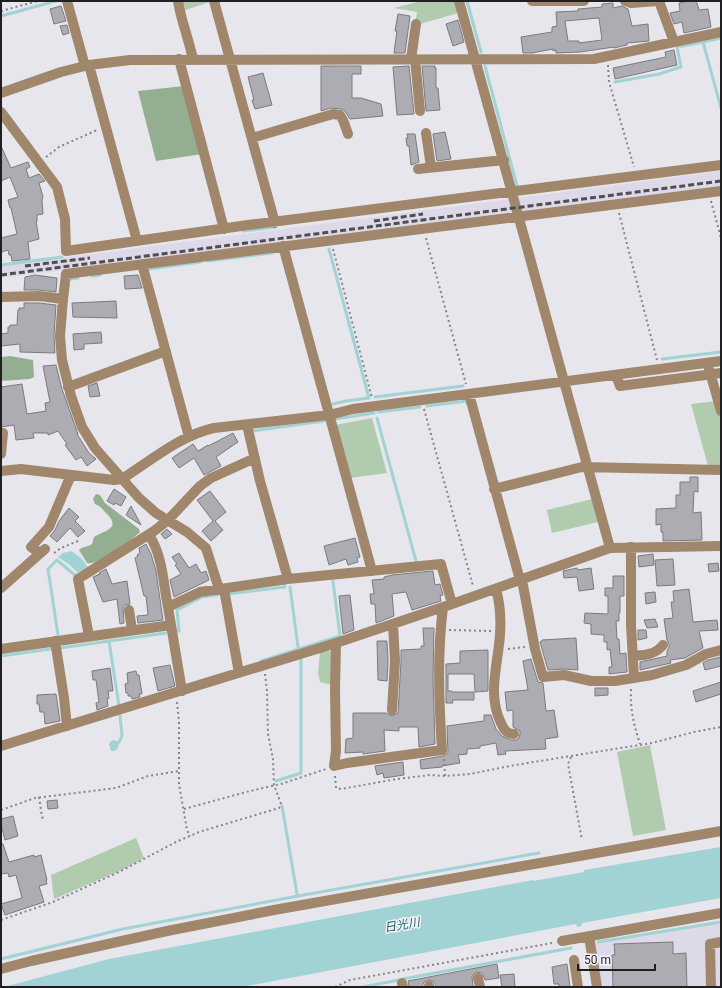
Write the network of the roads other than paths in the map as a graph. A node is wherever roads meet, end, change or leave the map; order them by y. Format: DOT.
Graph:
graph roads {
  1 [pos="67,1"];
  2 [pos="178,1"];
  3 [pos="214,1"];
  4 [pos="459,1"];
  5 [pos="532,1"];
  6 [pos="584,1"];
  7 [pos="624,1"];
  8 [pos="659,1"];
  9 [pos="416,24"];
  10 [pos="721,32"];
  11 [pos="674,42"];
  12 [pos="179,59"];
  13 [pos="413,59"];
  14 [pos="475,59"];
  15 [pos="193,60"];
  16 [pos="230,60"];
  17 [pos="87,66"];
  18 [pos="1,93"];
  19 [pos="420,111"];
  20 [pos="1,112"];
  21 [pos="426,133"];
  22 [pos="348,134"];
  23 [pos="252,138"];
  24 [pos="504,160"];
  25 [pos="721,165"];
  26 [pos="431,167"];
  27 [pos="418,169"];
  28 [pos="512,191"];
  29 [pos="721,191"];
  30 [pos="519,217"];
  31 [pos="275,222"];
  32 [pos="224,228"];
  33 [pos="137,241"];
  34 [pos="283,246"];
  35 [pos="142,264"];
  36 [pos="1,297"];
  37 [pos="63,299"];
  38 [pos="166,351"];
  39 [pos="721,361"];
  40 [pos="707,363"];
  41 [pos="716,374"];
  42 [pos="616,375"];
  43 [pos="565,382"];
  44 [pos="68,388"];
  45 [pos="468,394"];
  46 [pos="721,411"];
  47 [pos="329,414"];
  48 [pos="247,425"];
  49 [pos="3,433"];
  50 [pos="189,437"];
  51 [pos="1,454"];
  52 [pos="255,458"];
  53 [pos="588,467"];
  54 [pos="721,470"];
  55 [pos="1,471"];
  56 [pos="71,475"];
  57 [pos="122,479"];
  58 [pos="494,489"];
  59 [pos="168,520"];
  60 [pos="149,535"];
  61 [pos="721,546"];
  62 [pos="630,547"];
  63 [pos="610,548"];
  64 [pos="372,571"];
  65 [pos="288,579"];
  66 [pos="521,580"];
  67 [pos="1,588"];
  68 [pos="222,589"];
  69 [pos="496,589"];
  70 [pos="448,606"];
  71 [pos="168,607"];
  72 [pos="129,610"];
  73 [pos="171,624"];
  74 [pos="393,624"];
  75 [pos="132,630"];
  76 [pos="89,636"];
  77 [pos="55,641"];
  78 [pos="336,643"];
  79 [pos="663,645"];
  80 [pos="1,649"];
  81 [pos="721,650"];
  82 [pos="633,656"];
  83 [pos="239,673"];
  84 [pos="634,678"];
  85 [pos="179,692"];
  86 [pos="392,710"];
  87 [pos="67,726"];
  88 [pos="514,734"];
  89 [pos="1,746"];
  90 [pos="721,830"];
  91 [pos="721,914"];
  92 [pos="590,936"];
  93 [pos="562,941"];
  94 [pos="721,942"];
  95 [pos="574,960"];
  96 [pos="1,969"];
  97 [pos="578,987"];
  98 [pos="597,987"];
  99 [pos="711,987"];
  1 -- 17 [label="street"];
  2 -- 15 [label="street"];
  3 -- 16 [label="street"];
  4 -- 14 [label="street"];
  5 -- 6 [label="street"];
  7 -- 8 [label="street"];
  8 -- 11 [label="street"];
  9 -- 13 [label="street"];
  10 -- 11 [label="street"];
  11 -- 14 [label="street"];
  12 -- 15 [label="street"];
  12 -- 17 [label="street"];
  12 -- 32 [label="street"];
  13 -- 14 [label="street"];
  13 -- 16 [label="street"];
  13 -- 19 [label="street"];
  14 -- 24 [label="street"];
  15 -- 16 [label="street"];
  16 -- 23 [label="street"];
  17 -- 18 [label="street"];
  17 -- 33 [label="street"];
  20 -- 33 [label="street"];
  21 -- 26 [label="street"];
  22 -- 23 [label="street"];
  23 -- 31 [label="street"];
  24 -- 26 [label="street"];
  24 -- 28 [label="street"];
  25 -- 28 [label="street"];
  26 -- 27 [label="street"];
  28 -- 30 [label="street"];
  28 -- 31 [label="street"];
  29 -- 30 [label="street"];
  30 -- 34 [label="street"];
  30 -- 43 [label="street"];
  31 -- 32 [label="street"];
  32 -- 33 [label="street"];
  34 -- 35 [label="street"];
  34 -- 47 [label="street"];
  35 -- 37 [label="street"];
  35 -- 38 [label="street"];
  36 -- 37 [label="street"];
  37 -- 44 [label="street"];
  38 -- 44 [label="street"];
  38 -- 50 [label="street"];
  39 -- 40 [label="street"];
  40 -- 41 [label="street"];
  40 -- 42 [label="street"];
  41 -- 42 [label="street"];
  41 -- 46 [label="street"];
  42 -- 43 [label="street"];
  43 -- 45 [label="street"];
  43 -- 53 [label="street"];
  44 -- 57 [label="street"];
  45 -- 47 [label="street"];
  45 -- 58 [label="street"];
  47 -- 48 [label="street"];
  47 -- 64 [label="street"];
  48 -- 50 [label="street"];
  48 -- 52 [label="street"];
  49 -- 51 [label="street"];
  50 -- 57 [label="street"];
  52 -- 59 [label="street"];
  52 -- 65 [label="street"];
  53 -- 54 [label="street"];
  53 -- 58 [label="street"];
  53 -- 63 [label="street"];
  55 -- 56 [label="street"];
  56 -- 57 [label="street"];
  56 -- 67 [label="street"];
  57 -- 59 [label="street"];
  58 -- 66 [label="street"];
  59 -- 60 [label="street"];
  59 -- 68 [label="street"];
  60 -- 71 [label="street"];
  60 -- 76 [label="street"];
  61 -- 62 [label="street"];
  62 -- 63 [label="street"];
  62 -- 82 [label="street"];
  63 -- 66 [label="street"];
  64 -- 65 [label="street"];
  64 -- 70 [label="street"];
  65 -- 68 [label="street"];
  66 -- 69 [label="street"];
  66 -- 84 [label="street"];
  68 -- 71 [label="street"];
  68 -- 83 [label="street"];
  69 -- 70 [label="street"];
  69 -- 88 [label="street"];
  70 -- 74 [label="street"];
  70 -- 78 [label="street"];
  71 -- 73 [label="street"];
  72 -- 75 [label="street"];
  73 -- 75 [label="street"];
  73 -- 85 [label="street"];
  74 -- 78 [label="street"];
  74 -- 86 [label="street"];
  75 -- 76 [label="street"];
  76 -- 77 [label="street"];
  77 -- 80 [label="street"];
  77 -- 87 [label="street"];
  78 -- 83 [label="street"];
  79 -- 82 [label="street"];
  81 -- 84 [label="street"];
  82 -- 84 [label="street"];
  83 -- 85 [label="street"];
  85 -- 87 [label="street"];
  87 -- 89 [label="street"];
  90 -- 96 [label="street"];
  91 -- 92 [label="street"];
  92 -- 93 [label="street"];
  92 -- 98 [label="street"];
  94 -- 99 [label="street"];
  95 -- 97 [label="street"];
}
